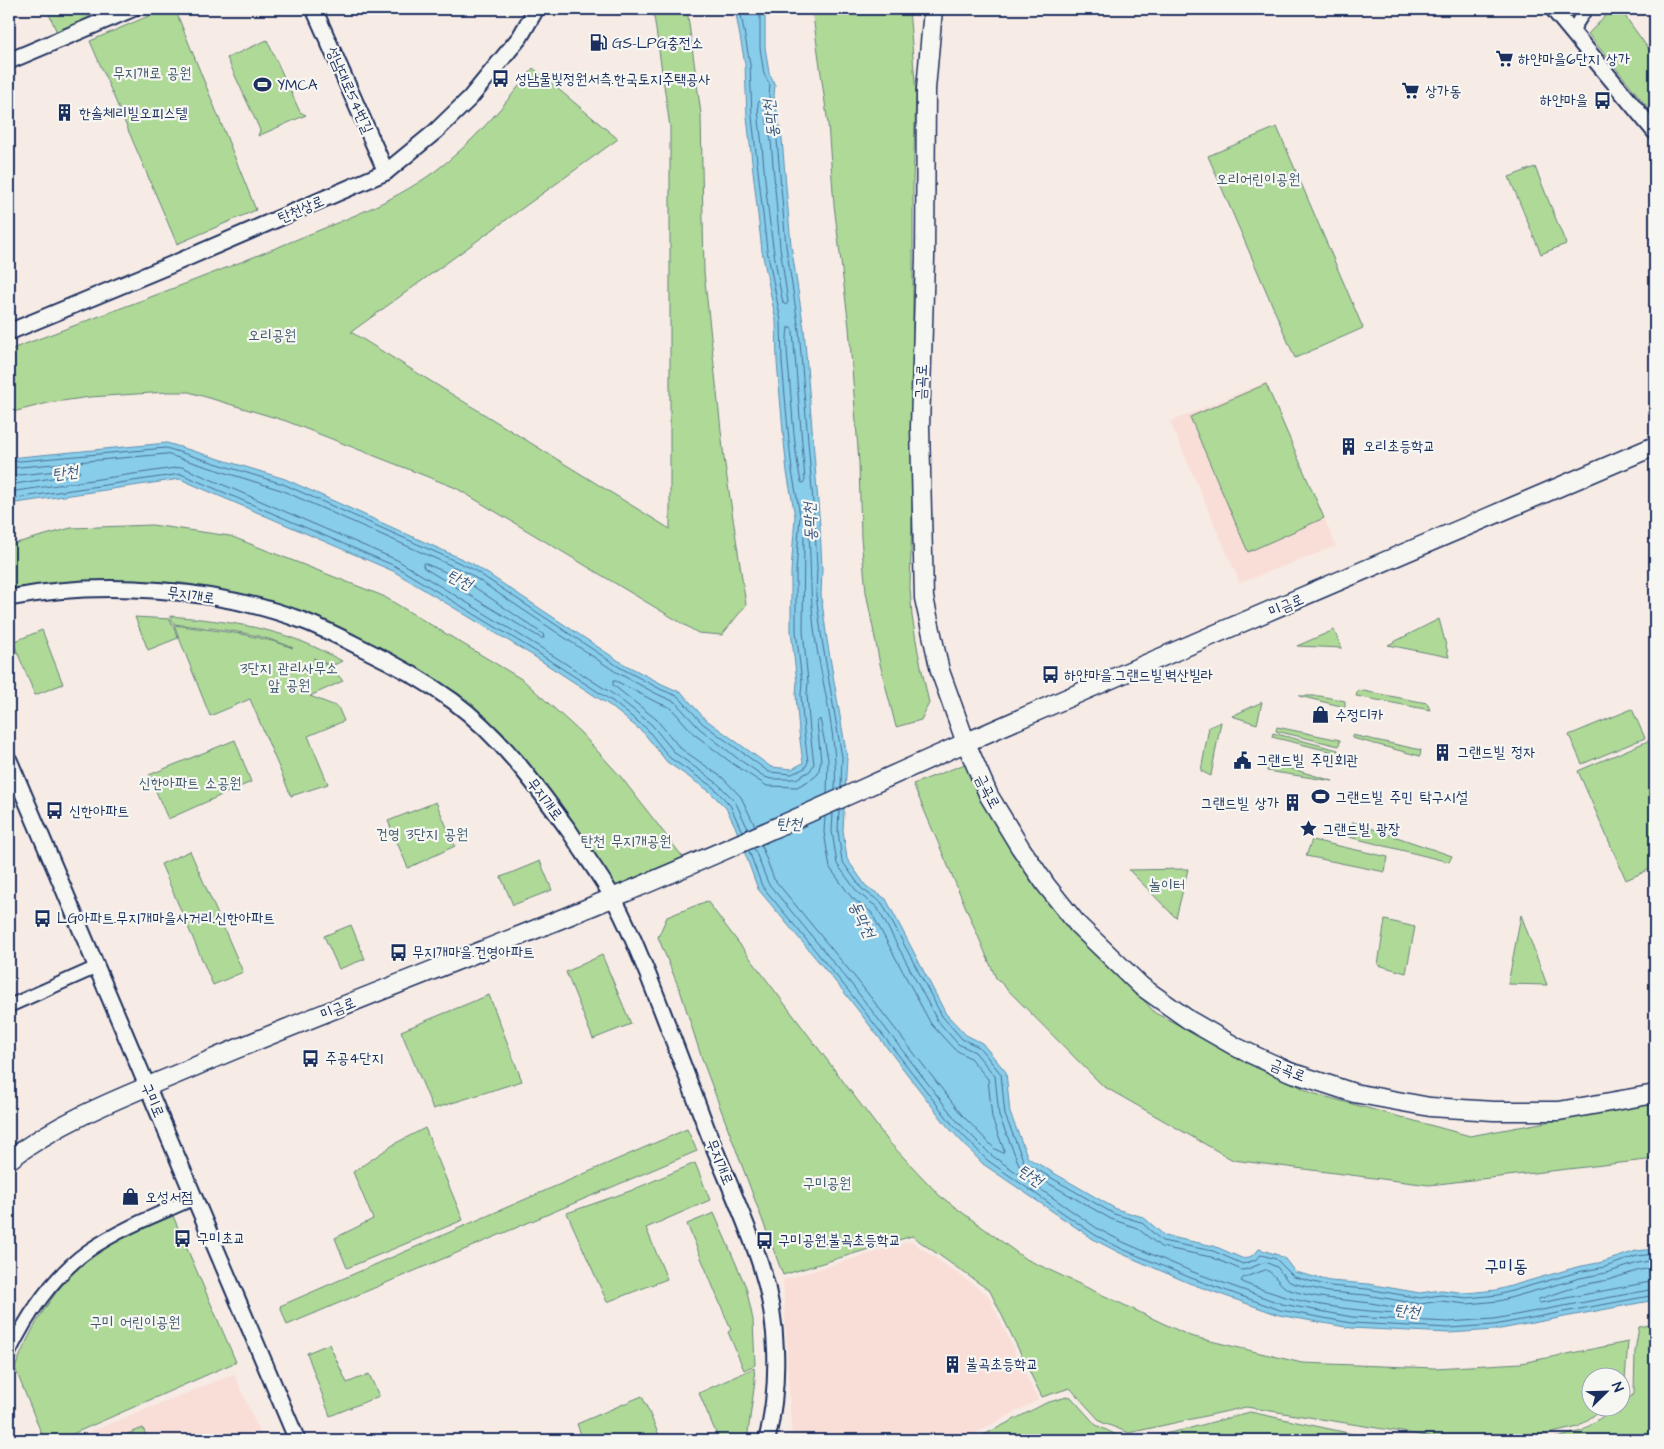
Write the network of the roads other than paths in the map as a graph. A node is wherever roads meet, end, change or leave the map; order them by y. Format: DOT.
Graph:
graph roads {
  1 [pos="132,9"];
  2 [pos="314,9"];
  3 [pos="536,9"];
  4 [pos="933,9"];
  5 [pos="1553,9"];
  6 [pos="1586,9"];
  7 [pos="1572,32"];
  8 [pos="9,61"];
  9 [pos="1655,132"];
  10 [pos="386,172"];
  11 [pos="9,332"];
  12 [pos="1655,446"];
  13 [pos="9,598"];
  14 [pos="966,743"];
  15 [pos="9,760"];
  16 [pos="613,898"];
  17 [pos="96,967"];
  18 [pos="9,1006"];
  19 [pos="148,1087"];
  20 [pos="1655,1094"];
  21 [pos="9,1160"];
  22 [pos="195,1198"];
  23 [pos="9,1353"];
  24 [pos="297,1440"];
  25 [pos="767,1440"];
  1 -- 8 [label="street"];
  2 -- 10 [label="street, 성남대로54번길"];
  3 -- 10 [label="street, 탄천상로"];
  4 -- 14 [label="main road, 금곡로"];
  5 -- 7 [label="street"];
  6 -- 7 [label="street"];
  7 -- 9 [label="street"];
  10 -- 11 [label="street, 탄천상로"];
  12 -- 14 [label="main road, 미금로"];
  13 -- 16 [label="street, 무지개로"];
  14 -- 16 [label="main road, 미금로"];
  14 -- 20 [label="main road, 금곡로"];
  15 -- 17 [label="street, 구미로"];
  16 -- 19 [label="main road, 미금로"];
  16 -- 25 [label="street, 무지개로"];
  17 -- 18 [label="street"];
  17 -- 19 [label="street, 구미로"];
  19 -- 21 [label="main road, 미금로"];
  19 -- 22 [label="street, 구미로"];
  22 -- 23 [label="street"];
  22 -- 24 [label="street, 구미로"];
}
